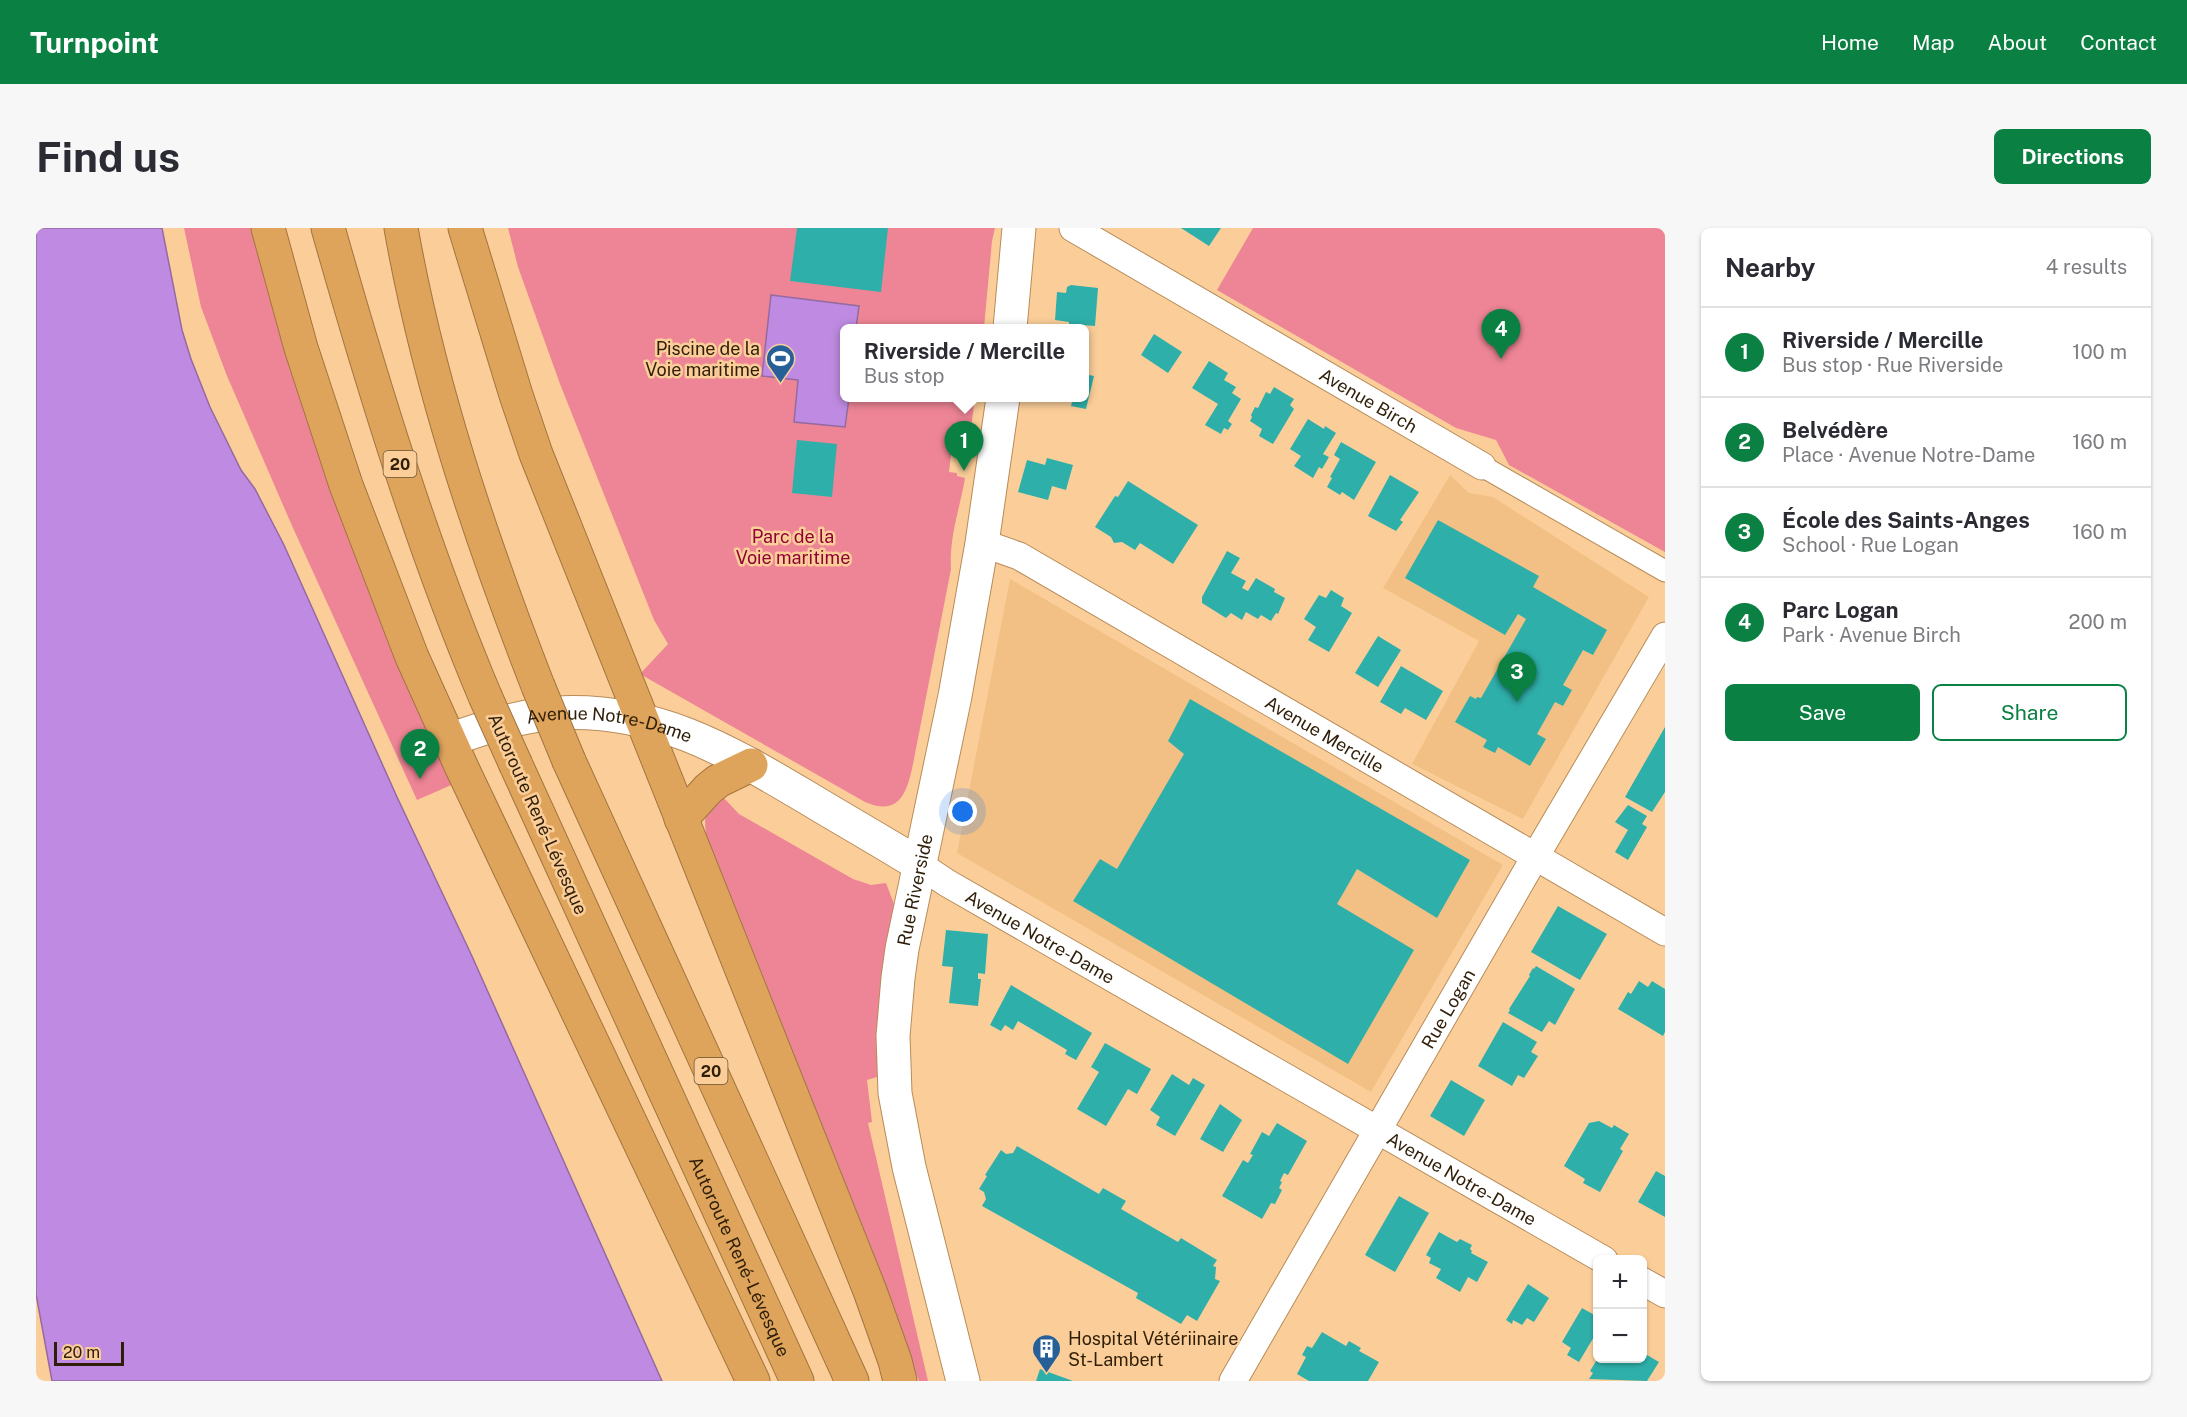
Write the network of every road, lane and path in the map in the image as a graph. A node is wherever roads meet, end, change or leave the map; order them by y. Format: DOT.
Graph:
graph roads {
  1 [pos="268,228"];
  2 [pos="328,228"];
  3 [pos="401,228"];
  4 [pos="465,228"];
  5 [pos="1019,228"];
  6 [pos="1073,228"];
  7 [pos="1010,324"];
  8 [pos="1002,402"];
  9 [pos="1482,466"];
  10 [pos="982,543"];
  11 [pos="1665,571"];
  12 [pos="1665,636"];
  13 [pos="643,721"];
  14 [pos="449,740"];
  15 [pos="751,765"];
  16 [pos="681,819"];
  17 [pos="1535,857"];
  18 [pos="920,865"];
  19 [pos="1665,932"];
  20 [pos="1378,1130"];
  21 [pos="1596,1255"];
  22 [pos="1647,1284"];
  23 [pos="1665,1294"];
  24 [pos="753,1381"];
  25 [pos="797,1381"];
  26 [pos="852,1381"];
  27 [pos="900,1381"];
  28 [pos="963,1381"];
  29 [pos="1233,1381"];
  1 -- 14 [label="highway"];
  2 -- 25 [label="highway, Autoroute René-Lévesque / 20, bridge"];
  3 -- 26 [label="highway, 20, bridge"];
  4 -- 13 [label="highway"];
  5 -- 7 [label="street"];
  6 -- 9 [label="street, Avenue Birch"];
  8 -- 10 [label="street, Rue Riverside"];
  9 -- 11 [label="street, Avenue Birch"];
  10 -- 17 [label="street, Avenue Mercille"];
  10 -- 18 [label="street, Rue Riverside"];
  12 -- 17 [label="street, Rue Logan"];
  13 -- 14 [label="street, Avenue Notre-Dame"];
  13 -- 15 [label="street, Avenue Notre-Dame"];
  13 -- 16 [label="highway"];
  14 -- 24 [label="highway"];
  15 -- 16 [label="highway"];
  15 -- 18 [label="street, Avenue Notre-Dame"];
  16 -- 27 [label="highway"];
  17 -- 19 [label="street, Avenue Mercille"];
  17 -- 20 [label="street, Rue Logan"];
  18 -- 20 [label="street, Avenue Notre-Dame"];
  18 -- 28 [label="street, Rue Riverside"];
  20 -- 21 [label="street, Avenue Notre-Dame"];
  20 -- 29 [label="street, Rue Logan"];
  22 -- 23 [label="street"];
}
